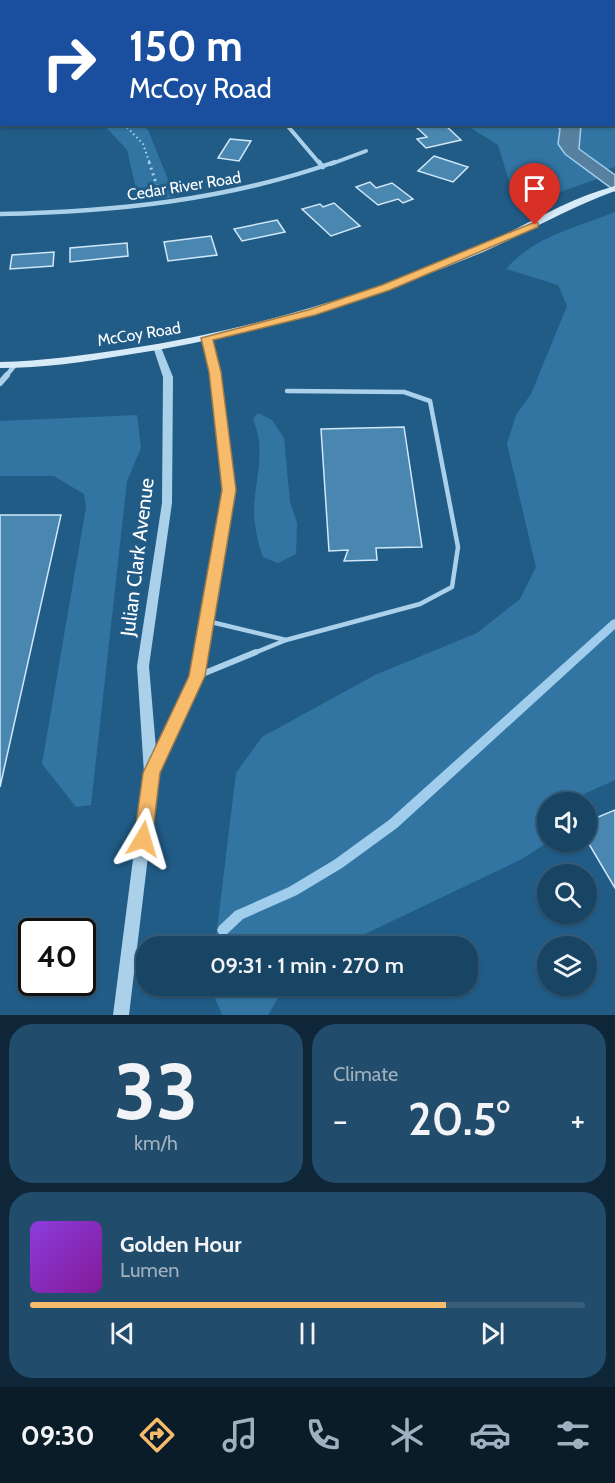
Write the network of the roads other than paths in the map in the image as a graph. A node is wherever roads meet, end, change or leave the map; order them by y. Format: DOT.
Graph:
graph roads {
  1 [pos="288,126"];
  2 [pos="366,151"];
  3 [pos="323,166"];
  4 [pos="615,188"];
  5 [pos="0,214"];
  6 [pos="207,338"];
  7 [pos="158,347"];
  8 [pos="0,365"];
  9 [pos="15,365"];
  10 [pos="0,383"];
  11 [pos="287,391"];
  12 [pos="207,621"];
  13 [pos="286,640"];
  14 [pos="197,676"];
  15 [pos="151,773"];
  16 [pos="121,1015"];
  1 -- 3 [label="street"];
  2 -- 3 [label="street, Cedar River Road"];
  3 -- 5 [label="street, Cedar River Road"];
  4 -- 6 [label="main road, McCoy Road"];
  6 -- 7 [label="main road, McCoy Road"];
  6 -- 12 [label="street, Julian Clark Avenue"];
  7 -- 9 [label="main road, McCoy Road"];
  7 -- 15 [label="street, Julian Clark Avenue"];
  8 -- 9 [label="main road, McCoy Road"];
  9 -- 10 [label="street"];
  11 -- 13 [label="lane"];
  12 -- 13 [label="lane"];
  12 -- 14 [label="street, Julian Clark Avenue"];
  13 -- 14 [label="lane"];
  14 -- 15 [label="street, Julian Clark Avenue"];
  15 -- 16 [label="street, Julian Clark Avenue"];
}
